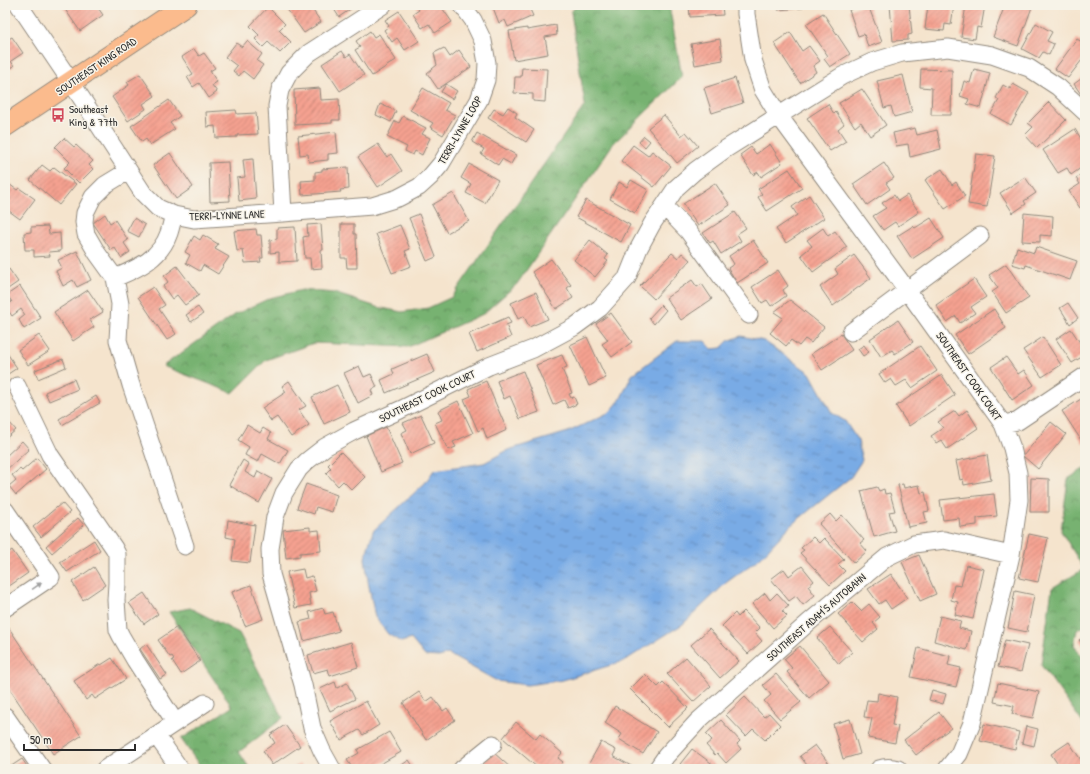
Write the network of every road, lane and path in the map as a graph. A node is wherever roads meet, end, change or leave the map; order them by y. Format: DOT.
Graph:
graph roads {
  1 [pos="19,5"];
  2 [pos="186,5"];
  3 [pos="383,5"];
  4 [pos="462,5"];
  5 [pos="746,5"];
  6 [pos="71,82"];
  7 [pos="1085,112"];
  8 [pos="779,116"];
  9 [pos="5,126"];
  10 [pos="128,171"];
  11 [pos="664,206"];
  12 [pos="283,213"];
  13 [pos="174,214"];
  14 [pos="980,236"];
  15 [pos="115,278"];
  16 [pos="908,290"];
  17 [pos="749,316"];
  18 [pos="851,332"];
  19 [pos="1085,376"];
  20 [pos="17,386"];
  21 [pos="1003,424"];
  22 [pos="5,510"];
  23 [pos="185,546"];
  24 [pos="1011,555"];
  25 [pos="5,608"];
  26 [pos="205,703"];
  27 [pos="5,716"];
  28 [pos="175,722"];
  29 [pos="156,735"];
  30 [pos="493,744"];
  31 [pos="42,769"];
  32 [pos="105,769"];
  33 [pos="180,769"];
  34 [pos="332,769"];
  35 [pos="462,769"];
  36 [pos="657,769"];
  37 [pos="879,769"];
  38 [pos="898,769"];
  39 [pos="947,769"];
  1 -- 6 [label="street, TERRI-LYNNE LANE"];
  2 -- 6 [label="main road, SOUTHEAST KING ROAD"];
  3 -- 12 [label="street"];
  4 -- 12 [label="street, TERRI-LYNNE LOOP"];
  5 -- 8 [label="street, SOUTHEAST COOK COURT"];
  6 -- 9 [label="main road, SOUTHEAST KING ROAD"];
  6 -- 10 [label="street, TERRI-LYNNE LANE"];
  7 -- 8 [label="street"];
  8 -- 11 [label="street, SOUTHEAST COOK COURT"];
  8 -- 16 [label="street, SOUTHEAST COOK COURT"];
  10 -- 13 [label="street, TERRI-LYNNE LANE"];
  10 -- 15 [label="street"];
  11 -- 17 [label="street"];
  11 -- 34 [label="street, SOUTHEAST COOK COURT"];
  12 -- 13 [label="street, TERRI-LYNNE LANE"];
  13 -- 15 [label="street"];
  14 -- 16 [label="street"];
  15 -- 23 [label="street"];
  16 -- 18 [label="street"];
  16 -- 21 [label="street, SOUTHEAST COOK COURT"];
  19 -- 21 [label="street"];
  20 -- 28 [label="street"];
  21 -- 24 [label="street, SOUTHEAST COOK COURT"];
  25 -- 22 [label="street, one-way"];
  24 -- 36 [label="street, SOUTHEAST ADAM'S AUTOBAHN"];
  24 -- 39 [label="street, SOUTHEAST COOK COURT"];
  26 -- 28 [label="street"];
  27 -- 31 [label="street"];
  28 -- 29 [label="street"];
  29 -- 32 [label="street"];
  29 -- 33 [label="street"];
  30 -- 35 [label="street"];
  37 -- 38 [label="street"];
}
